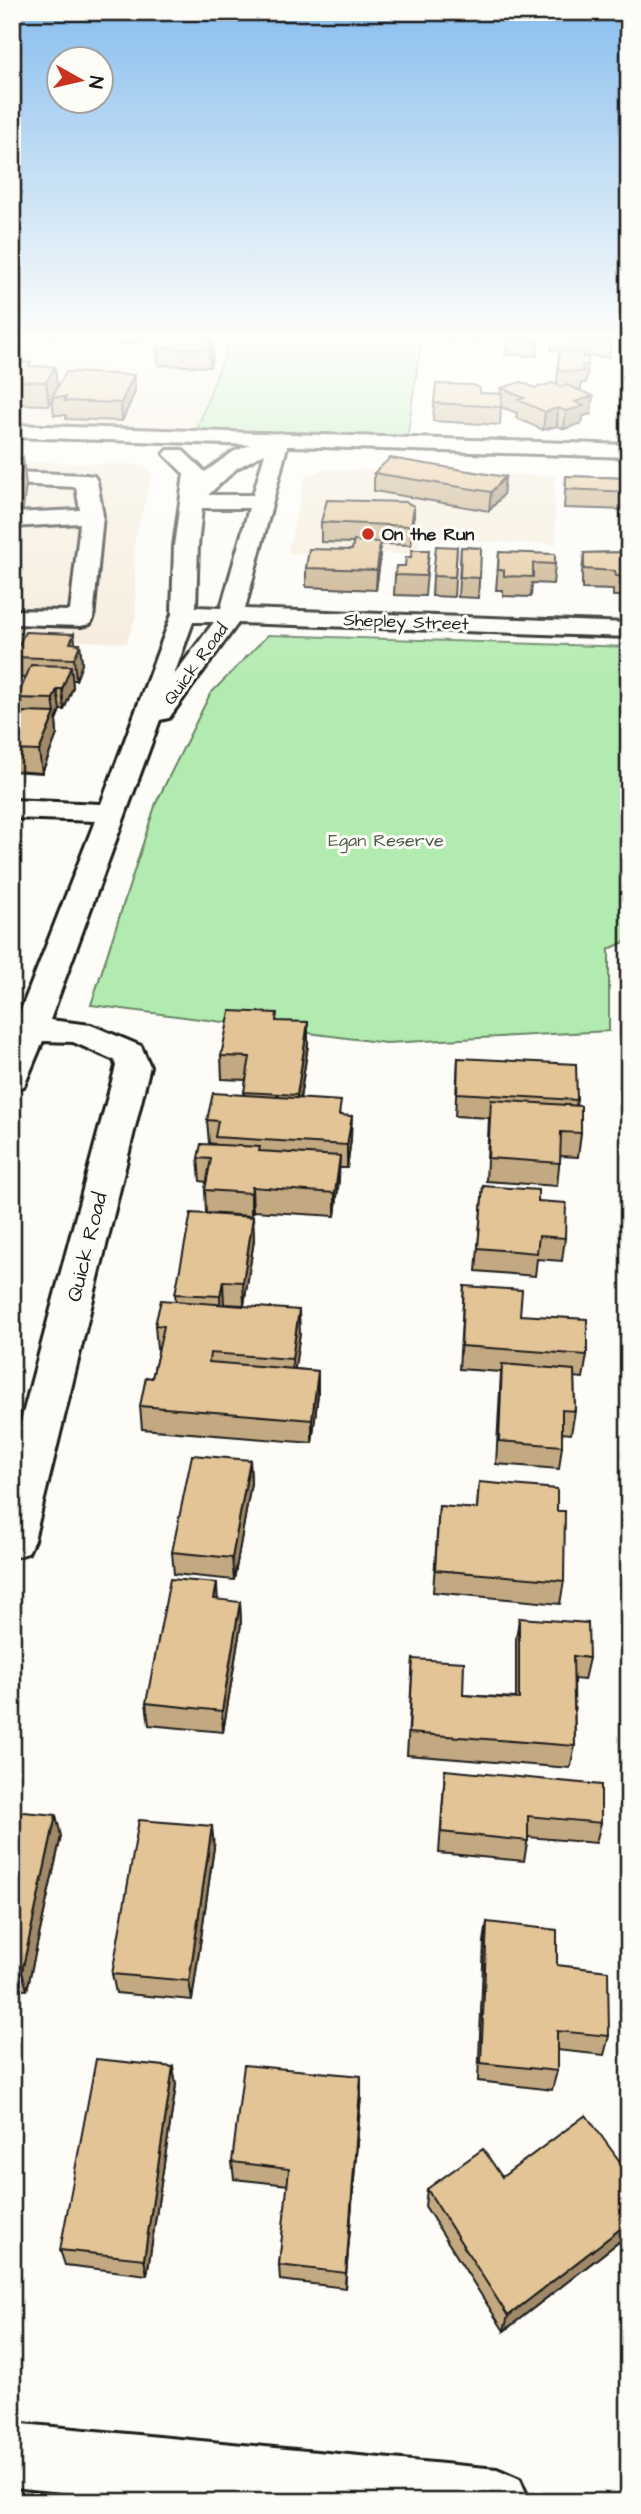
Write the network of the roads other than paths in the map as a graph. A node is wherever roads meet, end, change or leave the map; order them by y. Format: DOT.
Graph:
graph roads {
  1 [pos="88,451"];
  2 [pos="261,451"];
  3 [pos="277,451"];
  4 [pos="336,451"];
  5 [pos="175,454"];
  6 [pos="238,456"];
  7 [pos="629,468"];
  8 [pos="12,478"];
  9 [pos="262,501"];
  10 [pos="191,502"];
  11 [pos="92,516"];
  12 [pos="12,520"];
  13 [pos="184,614"];
  14 [pos="231,616"];
  15 [pos="12,617"];
  16 [pos="629,630"];
  17 [pos="140,739"];
  18 [pos="12,809"];
  19 [pos="111,813"];
  20 [pos="30,1030"];
  21 [pos="12,1078"];
  22 [pos="12,1540"];
  23 [pos="12,2455"];
  24 [pos="497,2502"];
  1 -- 5 [label="street"];
  2 -- 6 [label="street"];
  3 -- 9 [label="street, Quick Road"];
  4 -- 7 [label="street"];
  5 -- 6 [label="street"];
  5 -- 10 [label="street, Quick Road"];
  6 -- 10 [label="street"];
  8 -- 11 [label="street"];
  9 -- 10 [label="street"];
  9 -- 14 [label="street, Quick Road"];
  10 -- 13 [label="street, Quick Road"];
  11 -- 12 [label="street"];
  11 -- 15 [label="street"];
  13 -- 14 [label="street, Shepley Street"];
  13 -- 17 [label="street, Quick Road"];
  14 -- 16 [label="street, Shepley Street"];
  14 -- 17 [label="street, Quick Road"];
  17 -- 19 [label="street, Quick Road"];
  18 -- 19 [label="street"];
  19 -- 20 [label="street, Quick Road"];
  20 -- 21 [label="street, Quick Road"];
  20 -- 22 [label="street, Quick Road"];
  23 -- 24 [label="street"];
}
